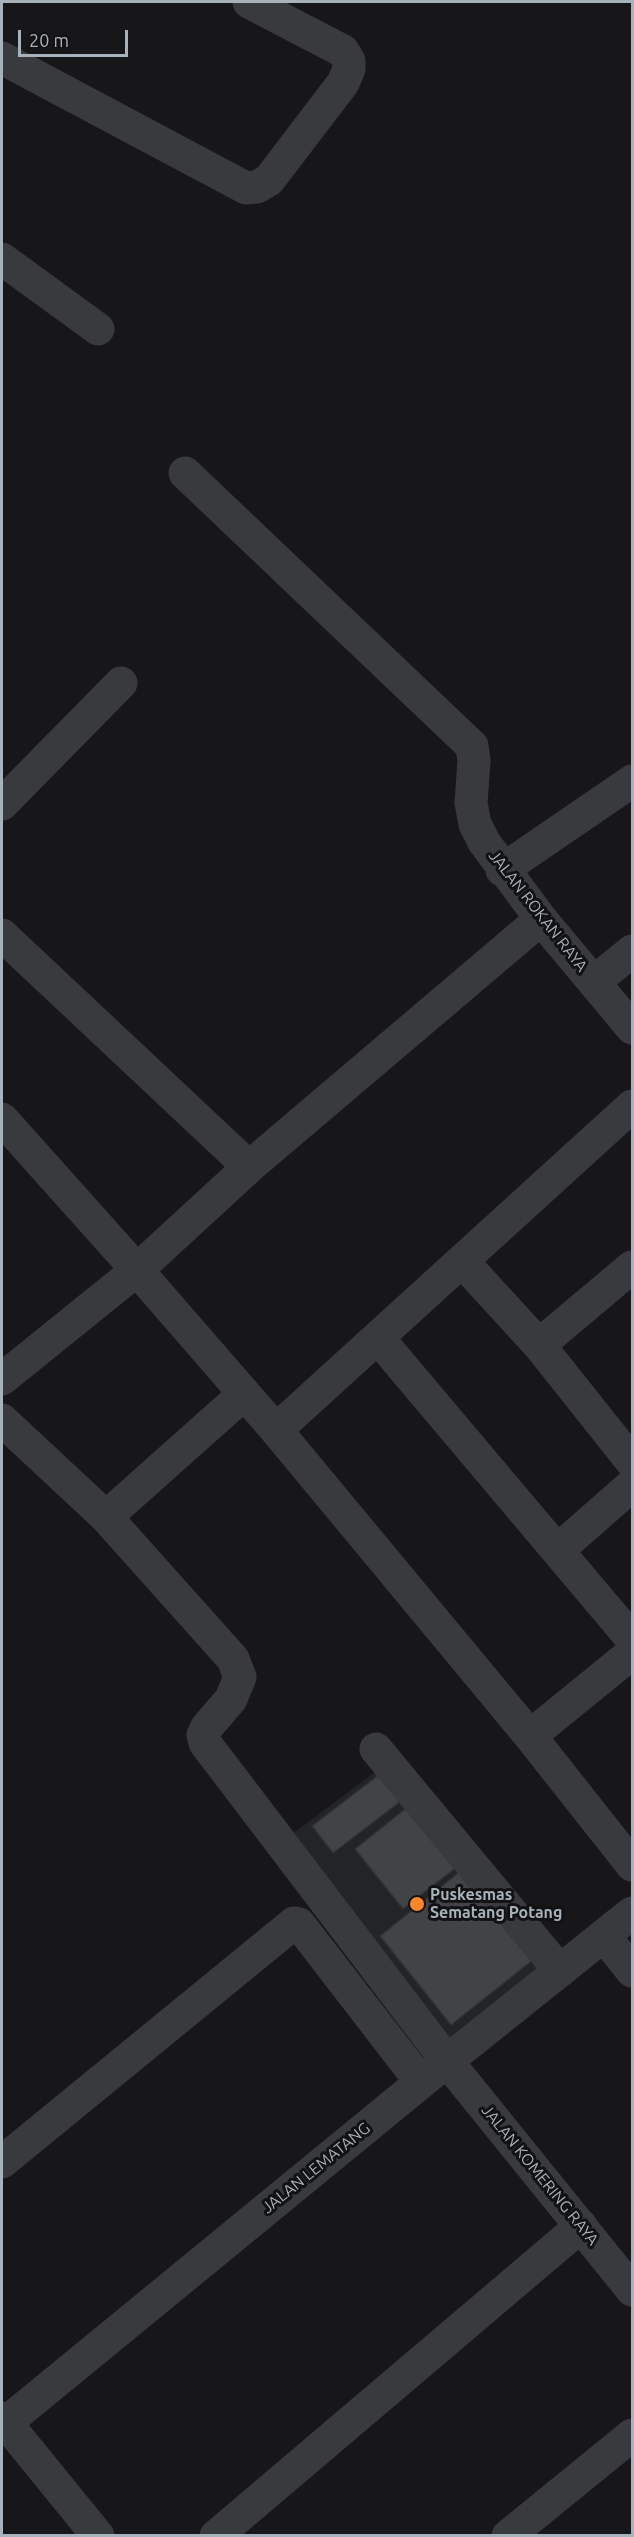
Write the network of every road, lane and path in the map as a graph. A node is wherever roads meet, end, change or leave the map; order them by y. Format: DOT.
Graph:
graph roads {
  1 [pos="249,2"];
  2 [pos="2,58"];
  3 [pos="2,259"];
  4 [pos="98,329"];
  5 [pos="185,473"];
  6 [pos="121,683"];
  7 [pos="633,781"];
  8 [pos="2,804"];
  9 [pos="502,870"];
  10 [pos="541,919"];
  11 [pos="2,935"];
  12 [pos="633,951"];
  13 [pos="594,982"];
  14 [pos="633,1028"];
  15 [pos="633,1106"];
  16 [pos="2,1119"];
  17 [pos="249,1167"];
  18 [pos="462,1260"];
  19 [pos="633,1267"];
  20 [pos="137,1270"];
  21 [pos="378,1338"];
  22 [pos="539,1345"];
  23 [pos="2,1379"];
  24 [pos="244,1394"];
  25 [pos="2,1420"];
  26 [pos="276,1430"];
  27 [pos="633,1462"];
  28 [pos="633,1485"];
  29 [pos="106,1517"];
  30 [pos="558,1550"];
  31 [pos="633,1639"];
  32 [pos="633,1653"];
  33 [pos="530,1736"];
  34 [pos="376,1749"];
  35 [pos="633,1865"];
  36 [pos="633,1913"];
  37 [pos="604,1936"];
  38 [pos="360,1946"];
  39 [pos="332,1967"];
  40 [pos="561,1971"];
  41 [pos="633,1971"];
  42 [pos="447,2061"];
  43 [pos="421,2082"];
  44 [pos="2,2162"];
  45 [pos="581,2226"];
  46 [pos="633,2290"];
  47 [pos="2,2423"];
  48 [pos="633,2435"];
  49 [pos="98,2535"];
  50 [pos="216,2535"];
  51 [pos="508,2535"];
  1 -- 2 [label="street"];
  3 -- 4 [label="street"];
  5 -- 9 [label="street, JALAN ROKAN RAYA"];
  6 -- 8 [label="street"];
  7 -- 9 [label="street"];
  9 -- 10 [label="street, JALAN ROKAN RAYA"];
  10 -- 13 [label="street, JALAN ROKAN RAYA"];
  10 -- 17 [label="street"];
  11 -- 17 [label="street"];
  12 -- 13 [label="street"];
  13 -- 14 [label="street, JALAN ROKAN RAYA"];
  15 -- 18 [label="street"];
  16 -- 20 [label="street"];
  17 -- 20 [label="street"];
  18 -- 21 [label="street"];
  18 -- 22 [label="street"];
  19 -- 22 [label="street"];
  20 -- 23 [label="street"];
  20 -- 24 [label="street"];
  21 -- 26 [label="street"];
  21 -- 30 [label="street"];
  22 -- 27 [label="street"];
  24 -- 26 [label="street"];
  24 -- 29 [label="street"];
  25 -- 29 [label="street, JALAN KOMERING RAYA"];
  26 -- 33 [label="street"];
  28 -- 30 [label="street"];
  29 -- 38 [label="street, JALAN KOMERING RAYA"];
  30 -- 31 [label="street"];
  32 -- 33 [label="street"];
  33 -- 35 [label="street"];
  34 -- 40 [label="street"];
  36 -- 37 [label="street, JALAN LEMATANG"];
  37 -- 40 [label="street, JALAN LEMATANG"];
  37 -- 41 [label="street"];
  38 -- 39 [label="street"];
  38 -- 42 [label="street, JALAN KOMERING RAYA"];
  39 -- 43 [label="street"];
  39 -- 44 [label="street"];
  40 -- 42 [label="street, JALAN LEMATANG"];
  42 -- 43 [label="street, JALAN LEMATANG"];
  42 -- 45 [label="street, JALAN KOMERING RAYA"];
  43 -- 47 [label="street, JALAN LEMATANG"];
  45 -- 46 [label="street, JALAN KOMERING RAYA"];
  45 -- 50 [label="street"];
  47 -- 49 [label="street"];
  48 -- 51 [label="street"];
}
